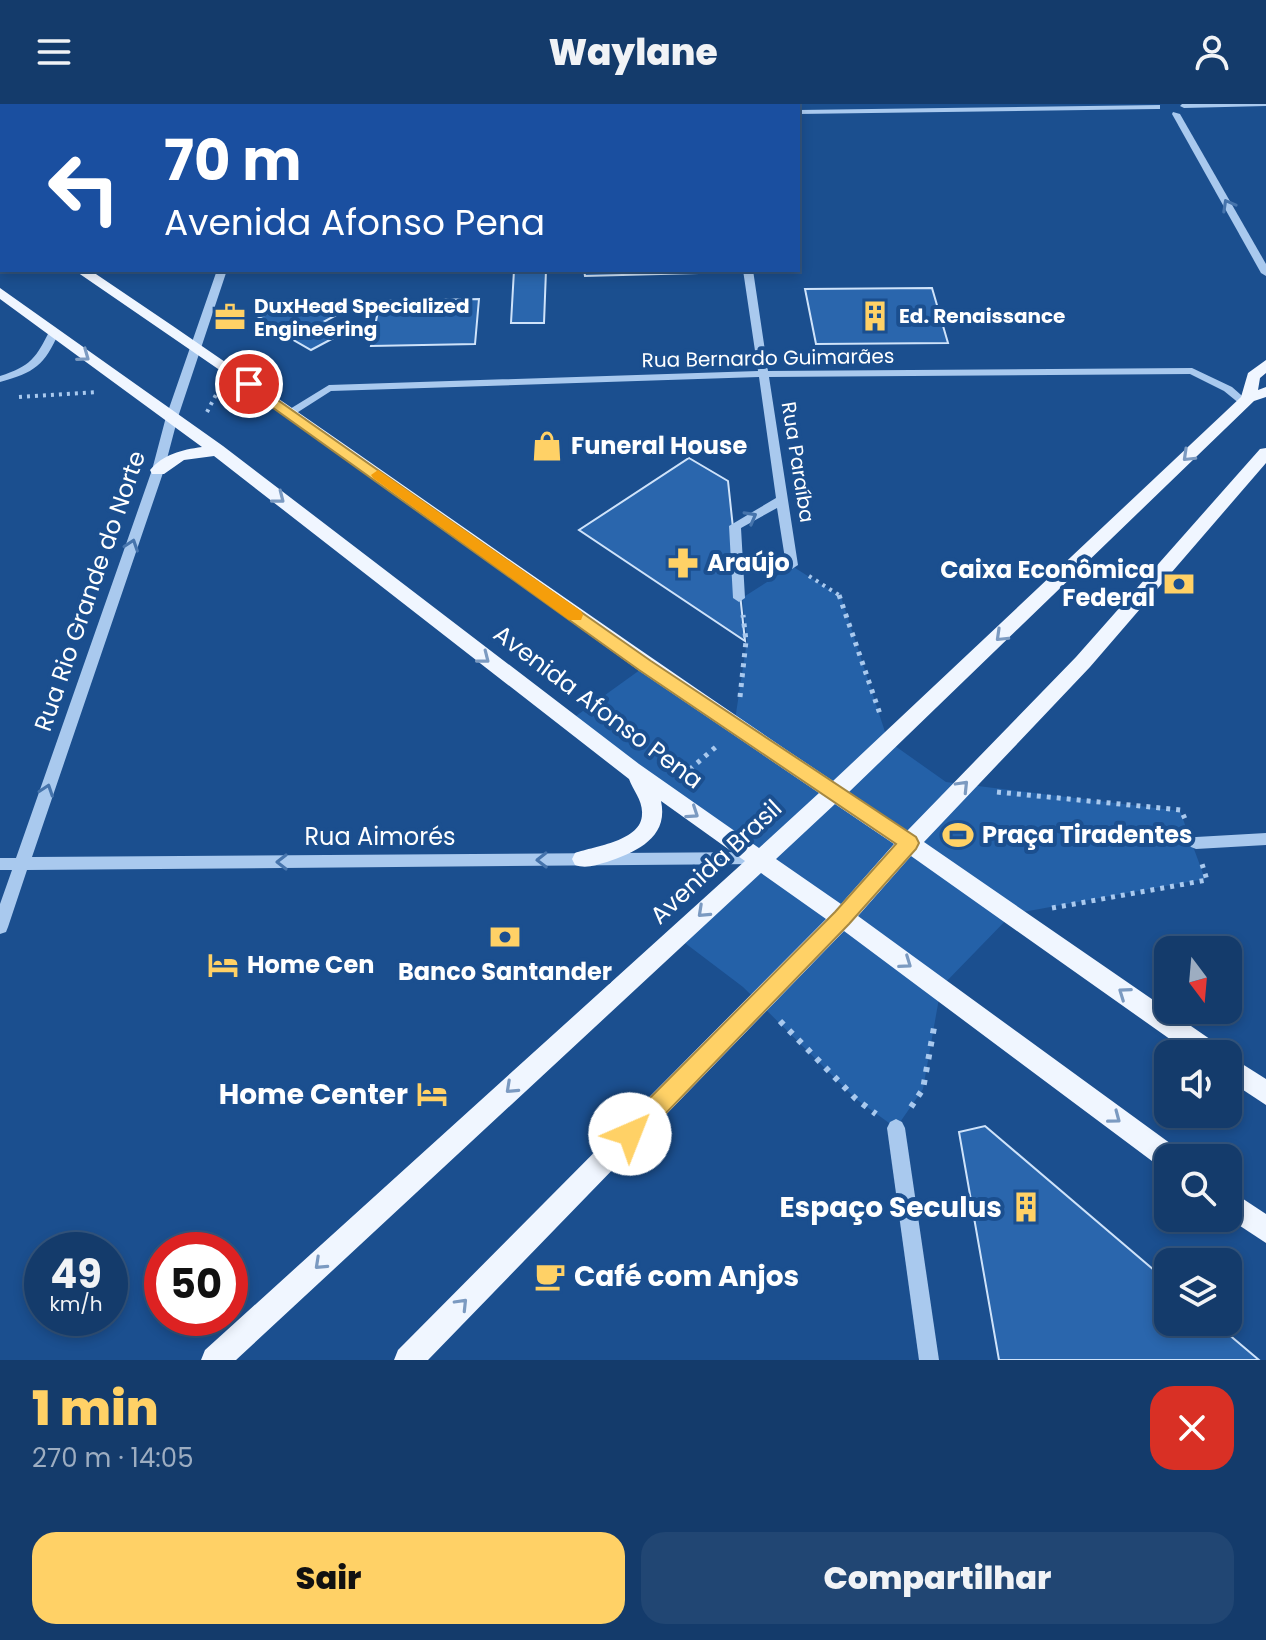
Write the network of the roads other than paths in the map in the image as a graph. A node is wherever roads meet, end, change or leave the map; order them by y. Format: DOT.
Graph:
graph roads {
  1 [pos="1266,104"];
  2 [pos="1157,106"];
  3 [pos="1180,108"];
  4 [pos="800,112"];
  5 [pos="84,272"];
  6 [pos="221,272"];
  7 [pos="748,272"];
  8 [pos="1266,273"];
  9 [pos="0,292"];
  10 [pos="54,332"];
  11 [pos="196,349"];
  12 [pos="1266,365"];
  13 [pos="763,374"];
  14 [pos="0,379"];
  15 [pos="1266,392"];
  16 [pos="1246,400"];
  17 [pos="291,412"];
  18 [pos="172,417"];
  19 [pos="217,450"];
  20 [pos="1266,453"];
  21 [pos="158,470"];
  22 [pos="782,500"];
  23 [pos="792,565"];
  24 [pos="740,597"];
  25 [pos="632,770"];
  26 [pos="832,793"];
  27 [pos="1266,839"];
  28 [pos="909,843"];
  29 [pos="1196,843"];
  30 [pos="760,858"];
  31 [pos="583,859"];
  32 [pos="0,864"];
  33 [pos="22,864"];
  34 [pos="842,918"];
  35 [pos="0,927"];
  36 [pos="1191,1040"];
  37 [pos="1242,1076"];
  38 [pos="1266,1093"];
  39 [pos="896,1128"];
  40 [pos="1154,1147"];
  41 [pos="1242,1212"];
  42 [pos="1266,1230"];
  43 [pos="215,1360"];
  44 [pos="408,1360"];
  45 [pos="929,1360"];
  1 -- 3 [label="street"];
  2 -- 3 [label="street"];
  2 -- 4 [label="street"];
  8 -- 3 [label="street, one-way"];
  5 -- 11 [label="main road"];
  6 -- 11 [label="street, Rua Rio Grande do Norte"];
  7 -- 13 [label="street, Rua Paraíba"];
  9 -- 10 [label="main road, Avenida Afonso Pena"];
  10 -- 14 [label="street"];
  10 -- 18 [label="main road, Avenida Afonso Pena, one-way"];
  11 -- 17 [label="main road"];
  11 -- 18 [label="street, Rua Rio Grande do Norte"];
  12 -- 16 [label="main road, Avenida Brasil"];
  13 -- 16 [label="street, Rua Bernardo Guimarães"];
  13 -- 17 [label="street, Rua Bernardo Guimarães"];
  13 -- 22 [label="street, Rua Paraíba"];
  15 -- 16 [label="main road, Avenida Brasil"];
  16 -- 26 [label="main road, Avenida Brasil, one-way"];
  17 -- 26 [label="main road"];
  18 -- 19 [label="main road, Avenida Afonso Pena"];
  18 -- 21 [label="street, Rua Rio Grande do Norte"];
  19 -- 21 [label="main road"];
  19 -- 25 [label="main road, Avenida Afonso Pena, one-way"];
  28 -- 20 [label="main road, one-way"];
  33 -- 21 [label="street, Rua Rio Grande do Norte, one-way"];
  22 -- 23 [label="street, Rua Paraíba"];
  24 -- 22 [label="street, one-way"];
  25 -- 30 [label="main road, Avenida Afonso Pena, one-way"];
  25 -- 31 [label="main road"];
  26 -- 28 [label="main road"];
  26 -- 30 [label="main road, Avenida Brasil"];
  27 -- 29 [label="street"];
  28 -- 34 [label="main road"];
  36 -- 28 [label="main road, one-way"];
  30 -- 31 [label="street, Rua Aimorés"];
  30 -- 34 [label="main road, Avenida Afonso Pena"];
  30 -- 43 [label="main road, Avenida Brasil, one-way"];
  31 -- 33 [label="street, Rua Aimorés, one-way"];
  32 -- 33 [label="street, Rua Aimorés"];
  33 -- 35 [label="street, Rua Rio Grande do Norte"];
  34 -- 40 [label="main road, Avenida Afonso Pena, one-way"];
  44 -- 34 [label="main road, one-way"];
  37 -- 38 [label="main road"];
  39 -- 45 [label="street"];
  41 -- 42 [label="main road"];
}
